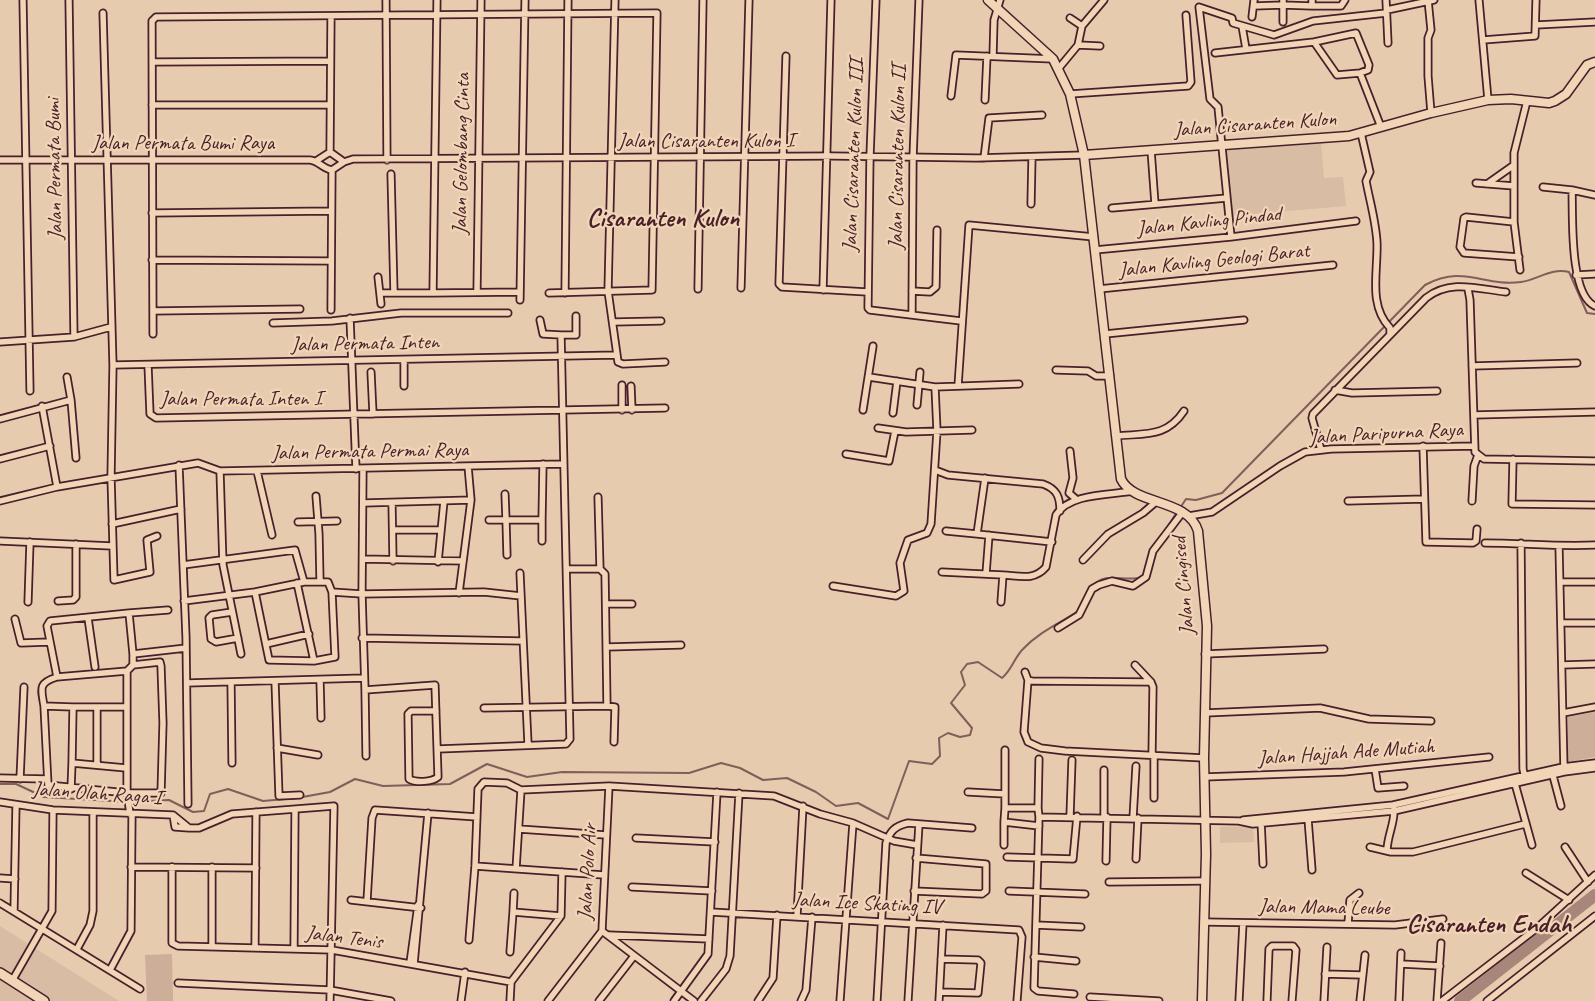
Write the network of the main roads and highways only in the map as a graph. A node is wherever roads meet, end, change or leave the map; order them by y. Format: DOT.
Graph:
graph roads {
  1 [pos="988,0"];
  2 [pos="998,4"];
  3 [pos="1595,62"];
  4 [pos="1084,155"];
  5 [pos="0,973"];
  6 [pos="40,1000"];
  7 [pos="1202,1001"];
  1 -- 2 [label="main road"];
  2 -- 4 [label="main road"];
  3 -- 4 [label="main road, Jalan Cisaranten Kulon"];
  4 -- 7 [label="main road, Jalan Cingised"];
  5 -- 6 [label="main road"];
}
